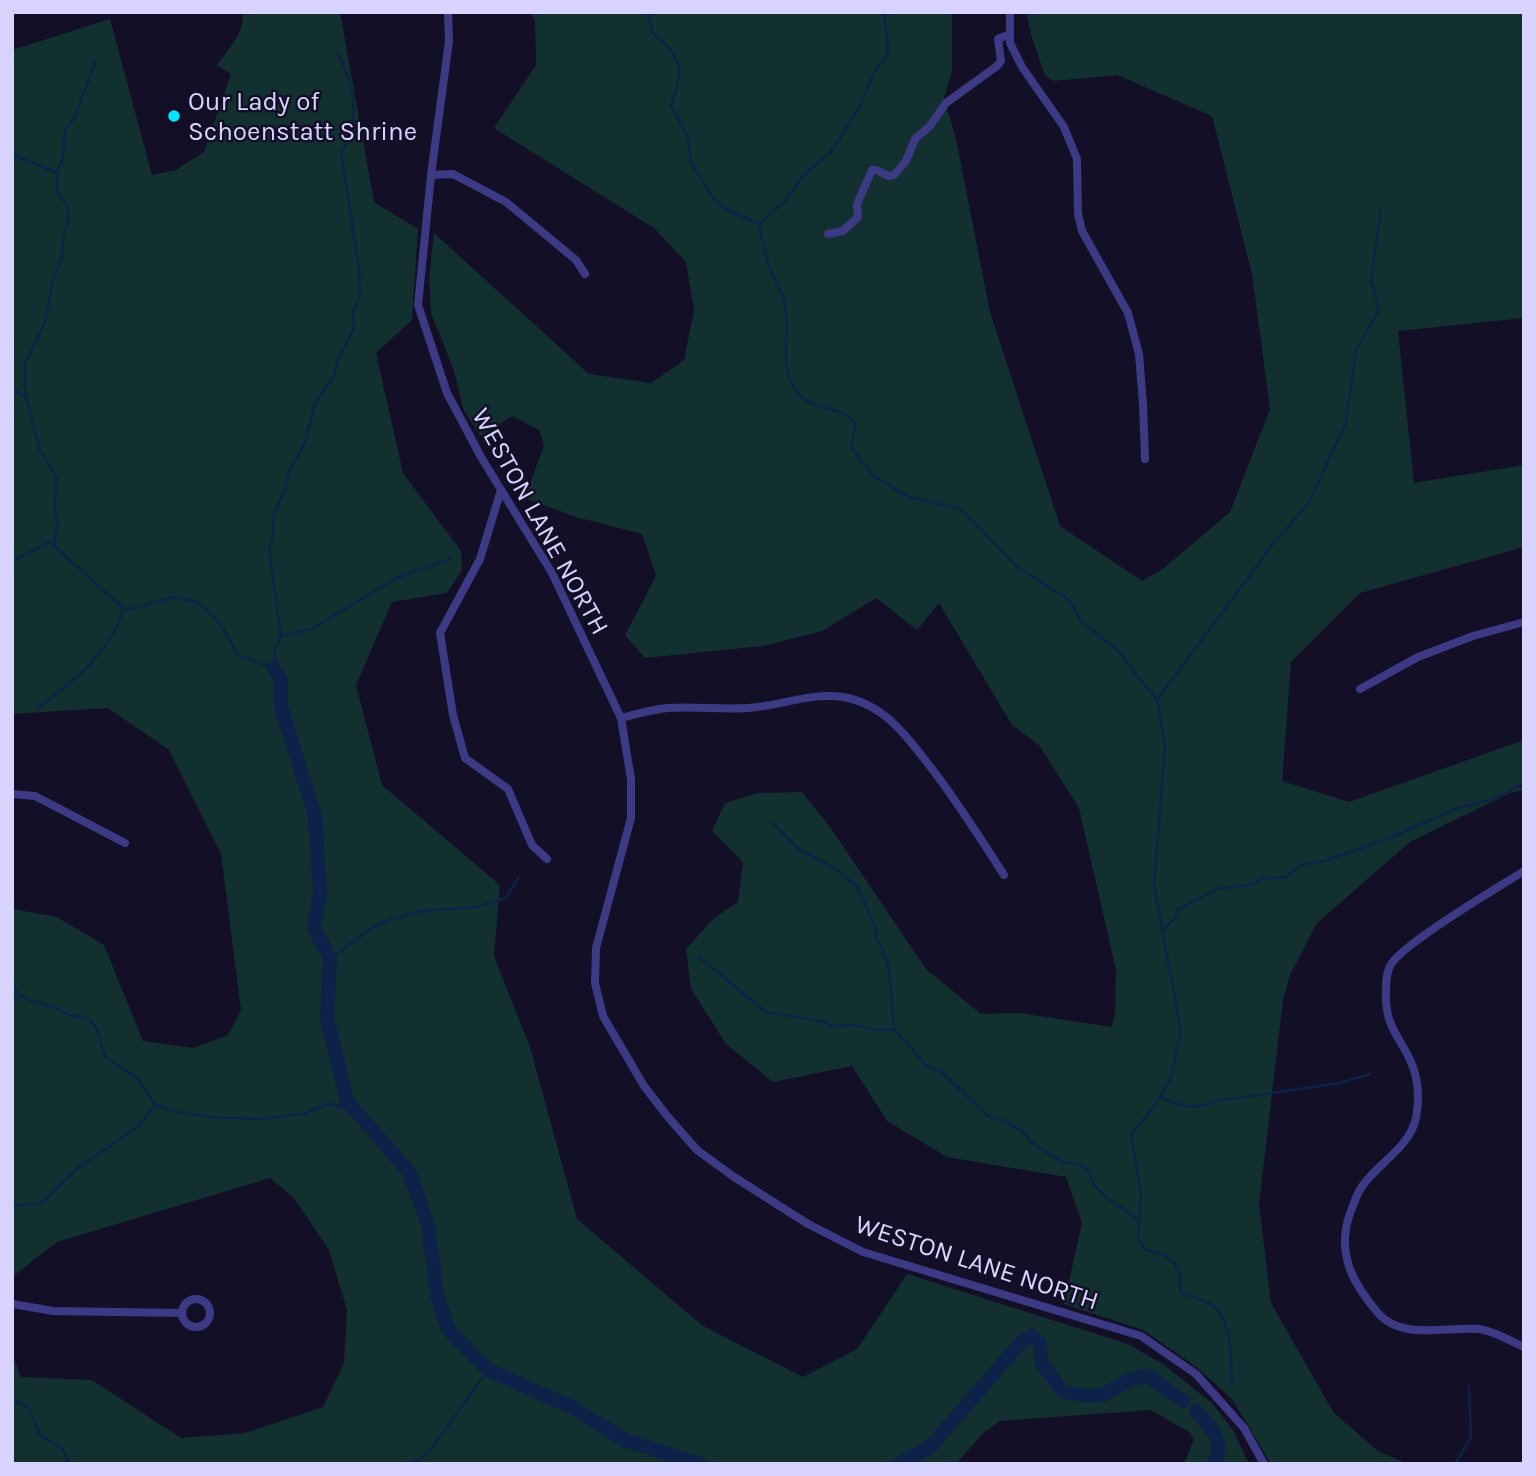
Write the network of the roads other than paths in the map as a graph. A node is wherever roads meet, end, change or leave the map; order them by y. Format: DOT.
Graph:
graph roads {
  1 [pos="448,12"];
  2 [pos="1010,12"];
  3 [pos="1010,34"];
  4 [pos="431,175"];
  5 [pos="828,234"];
  6 [pos="585,274"];
  7 [pos="1145,459"];
  8 [pos="501,491"];
  9 [pos="1524,622"];
  10 [pos="1360,689"];
  11 [pos="621,718"];
  12 [pos="12,794"];
  13 [pos="125,843"];
  14 [pos="547,859"];
  15 [pos="1524,871"];
  16 [pos="1004,875"];
  17 [pos="12,1304"];
  18 [pos="181,1313"];
  19 [pos="1524,1347"];
  20 [pos="1264,1464"];
  1 -- 4 [label="street, WESTON LANE NORTH"];
  2 -- 3 [label="street"];
  3 -- 5 [label="street"];
  3 -- 7 [label="street"];
  4 -- 6 [label="street"];
  4 -- 8 [label="street, WESTON LANE NORTH"];
  8 -- 11 [label="street, WESTON LANE NORTH"];
  8 -- 14 [label="street"];
  9 -- 10 [label="street"];
  11 -- 16 [label="street"];
  11 -- 20 [label="street, WESTON LANE NORTH"];
  12 -- 13 [label="street"];
  15 -- 19 [label="street"];
  17 -- 18 [label="street"];
}
